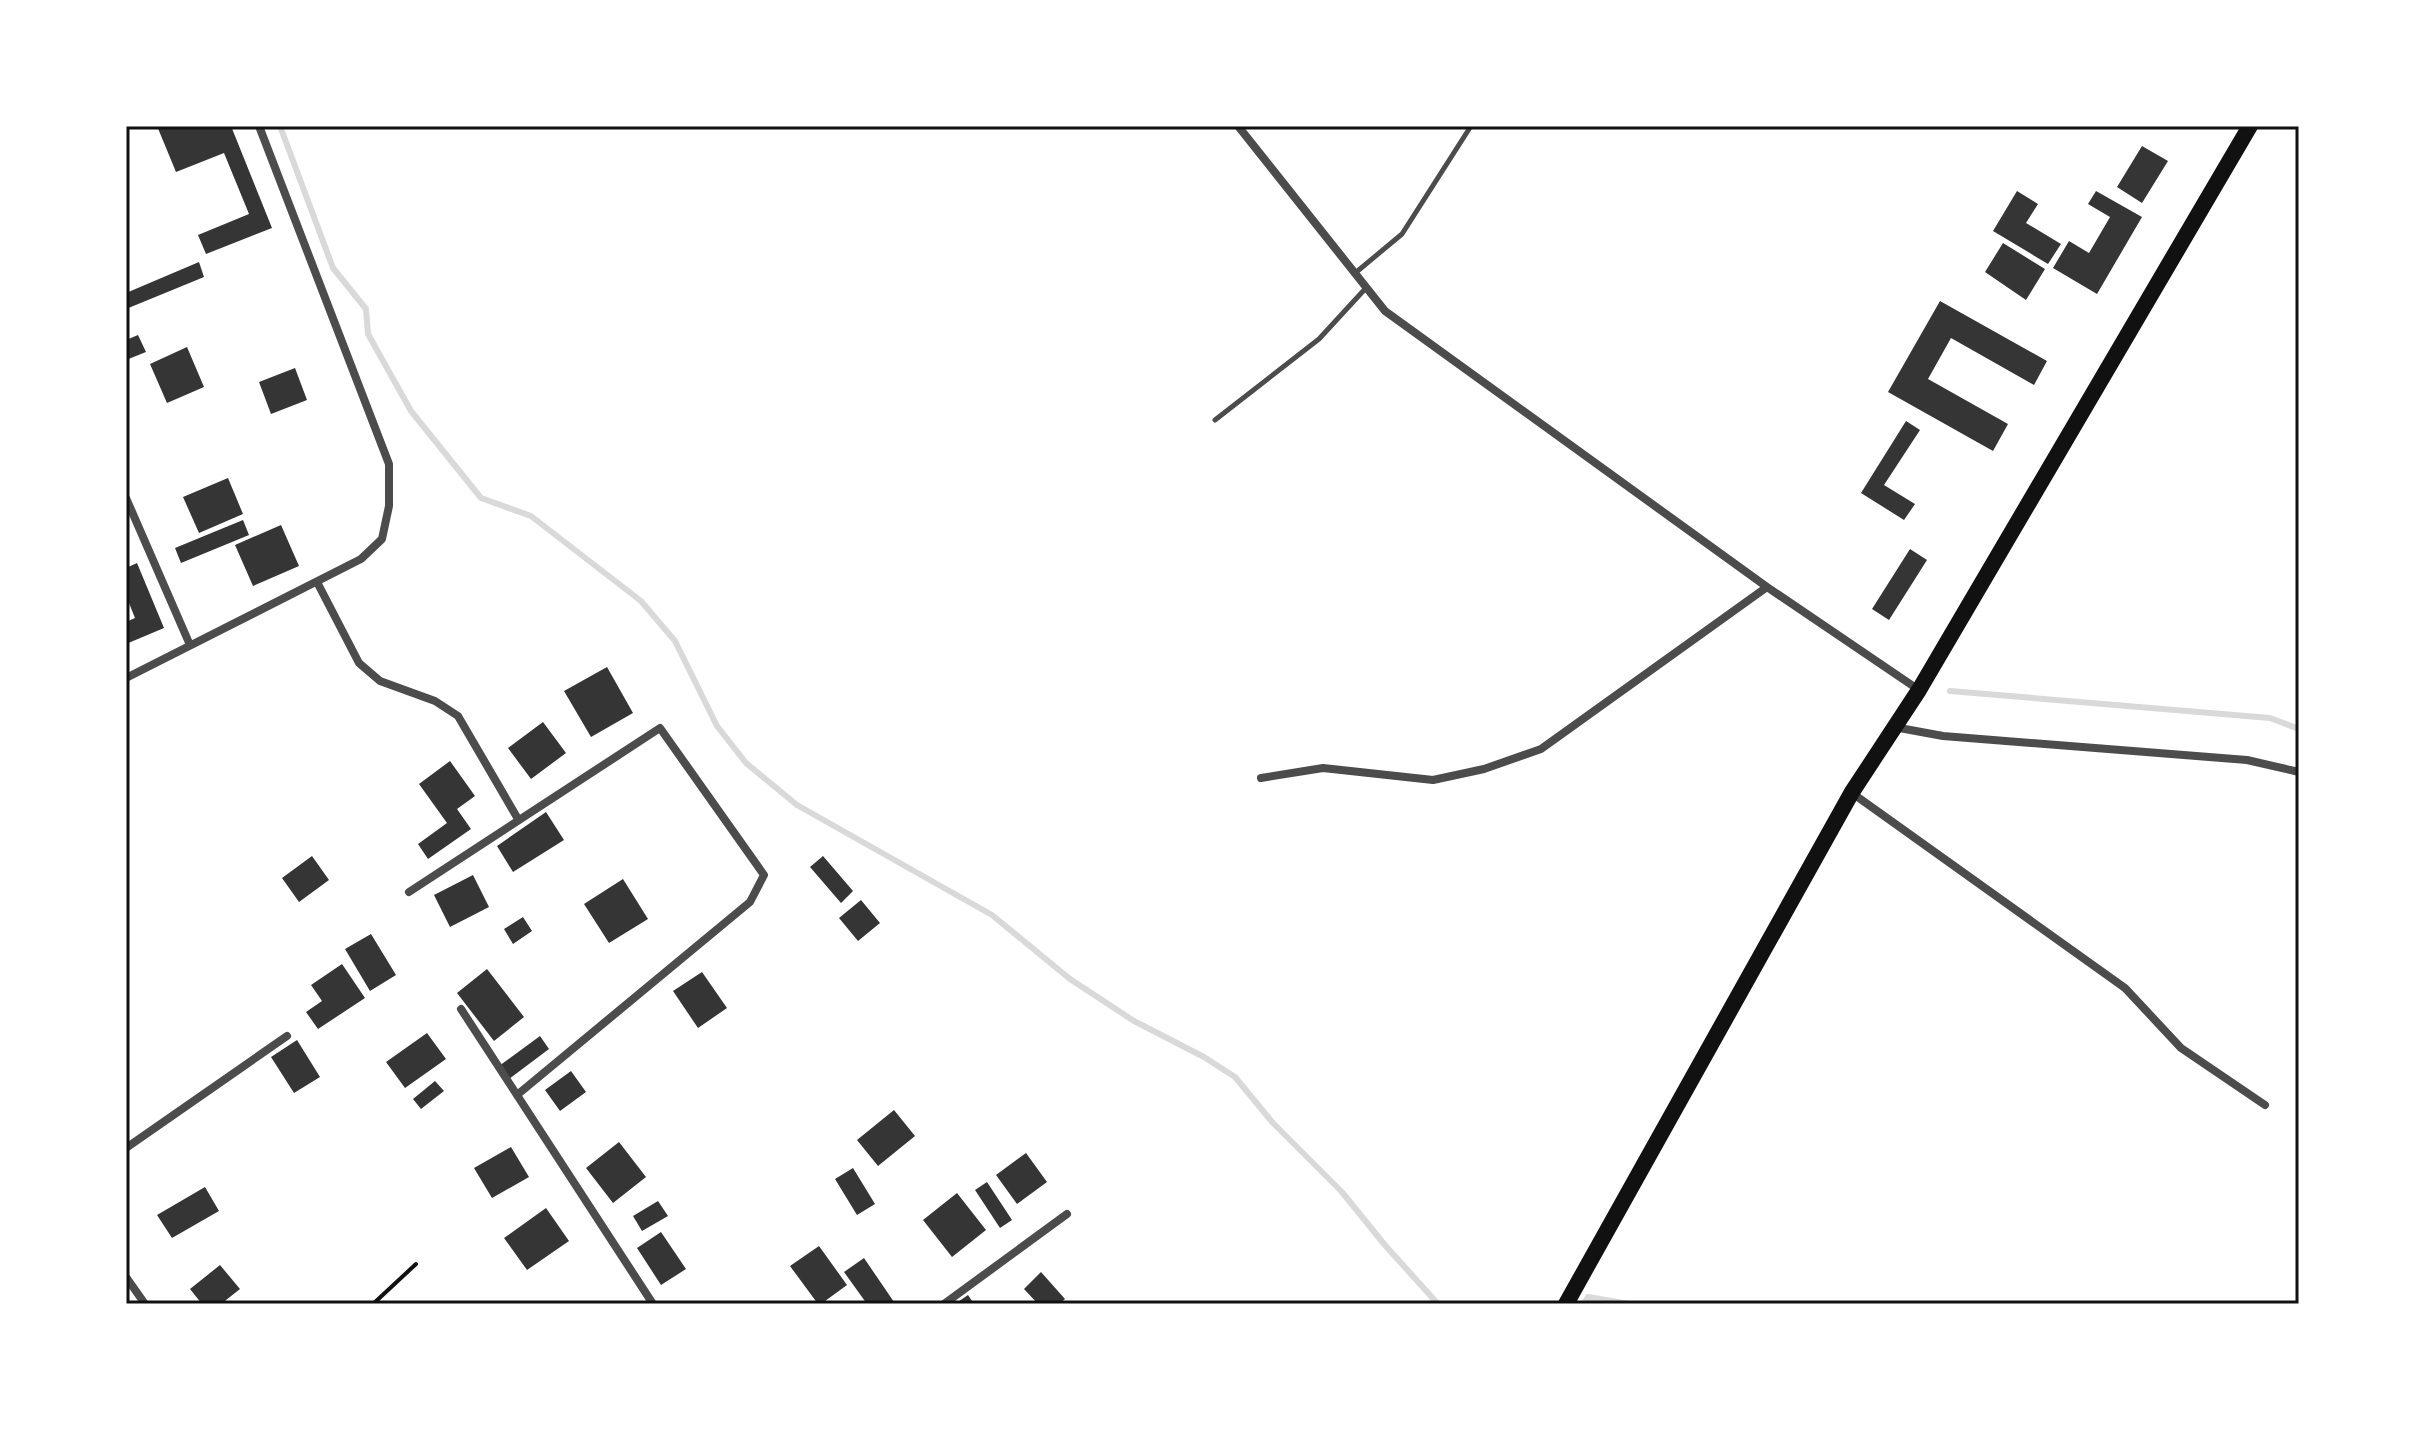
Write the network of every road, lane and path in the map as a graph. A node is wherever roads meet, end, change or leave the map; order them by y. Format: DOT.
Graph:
graph roads {
  1 [pos="259,126"];
  2 [pos="1238,126"];
  3 [pos="1471,126"];
  4 [pos="2250,126"];
  5 [pos="1354,275"];
  6 [pos="1365,289"];
  7 [pos="1215,420"];
  8 [pos="126,498"];
  9 [pos="317,582"];
  10 [pos="1767,587"];
  11 [pos="190,645"];
  12 [pos="126,678"];
  13 [pos="1919,690"];
  14 [pos="1894,727"];
  15 [pos="2299,772"];
  16 [pos="1261,778"];
  17 [pos="1852,792"];
  18 [pos="518,819"];
  19 [pos="409,892"];
  20 [pos="461,1009"];
  21 [pos="287,1036"];
  22 [pos="517,1095"];
  23 [pos="2265,1105"];
  24 [pos="126,1148"];
  25 [pos="1067,1214"];
  26 [pos="416,1264"];
  27 [pos="126,1277"];
  28 [pos="145,1304"];
  29 [pos="373,1304"];
  30 [pos="653,1304"];
  31 [pos="944,1304"];
  32 [pos="1566,1304"];
  1 -- 9 [label="street"];
  2 -- 5 [label="street"];
  3 -- 5 [label="lane"];
  4 -- 13 [label="main road"];
  5 -- 6 [label="street"];
  6 -- 7 [label="lane"];
  6 -- 10 [label="street"];
  8 -- 11 [label="street"];
  9 -- 11 [label="street"];
  9 -- 18 [label="street"];
  10 -- 13 [label="street"];
  10 -- 16 [label="street"];
  11 -- 12 [label="street"];
  13 -- 14 [label="main road"];
  14 -- 15 [label="street"];
  14 -- 17 [label="main road"];
  17 -- 23 [label="street"];
  17 -- 32 [label="main road"];
  18 -- 19 [label="street"];
  18 -- 22 [label="street"];
  20 -- 22 [label="street"];
  21 -- 24 [label="street"];
  22 -- 30 [label="street"];
  25 -- 31 [label="street"];
  26 -- 29 [label="path"];
  27 -- 28 [label="street"];
}
